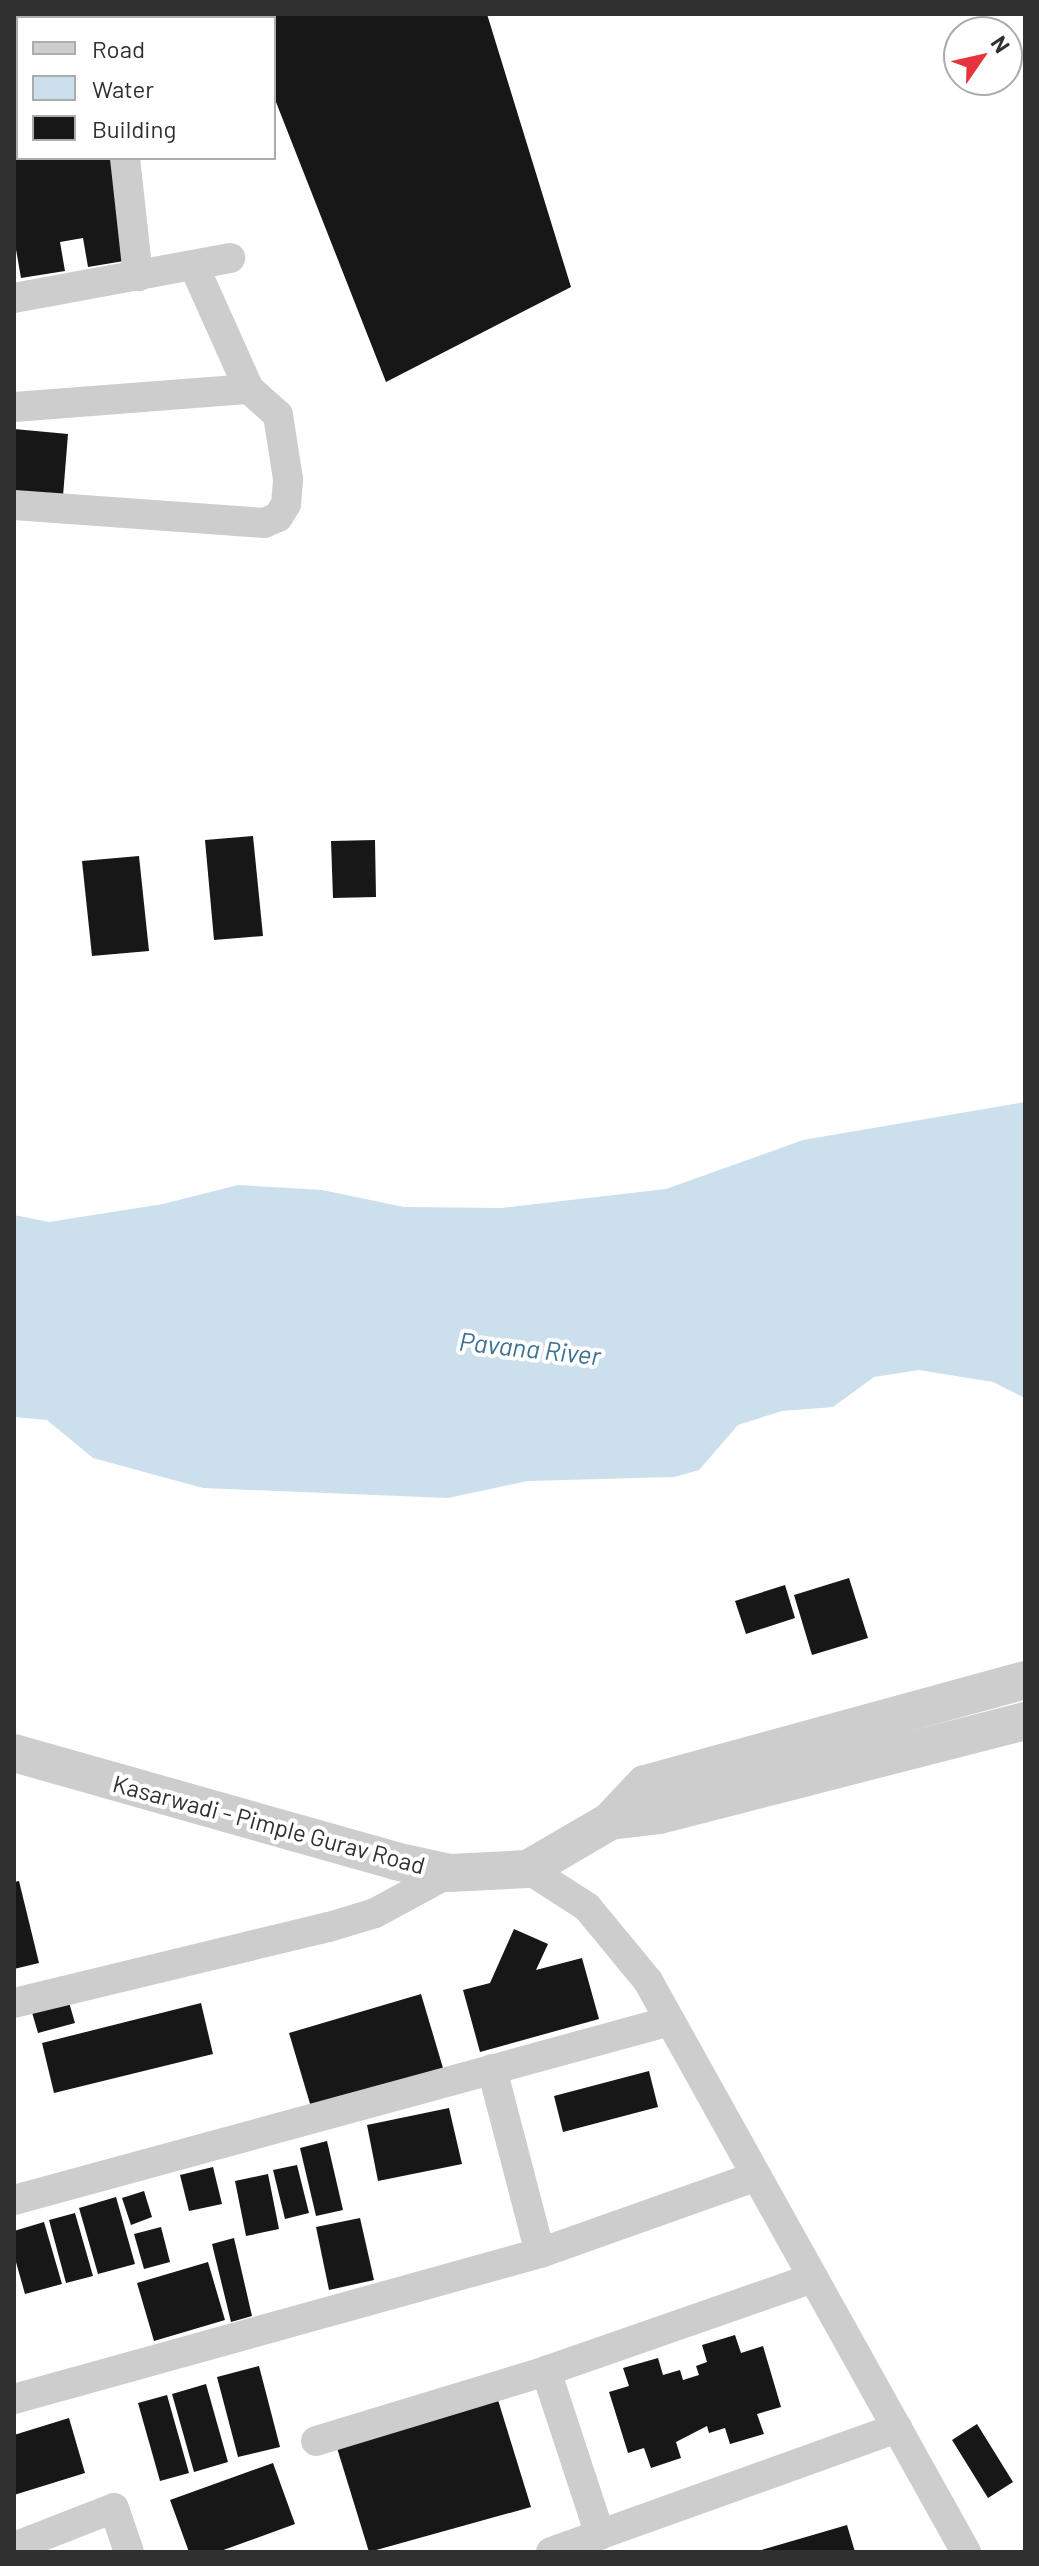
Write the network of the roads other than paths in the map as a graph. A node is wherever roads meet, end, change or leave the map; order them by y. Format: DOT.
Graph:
graph roads {
  1 [pos="125,160"];
  2 [pos="230,258"];
  3 [pos="194,266"];
  4 [pos="138,276"];
  5 [pos="14,298"];
  6 [pos="249,389"];
  7 [pos="14,407"];
  8 [pos="14,505"];
  9 [pos="1025,1680"];
  10 [pos="1025,1721"];
  11 [pos="14,1753"];
  12 [pos="610,1821"];
  13 [pos="528,1869"];
  14 [pos="449,1873"];
  15 [pos="14,2003"];
  16 [pos="670,2021"];
  17 [pos="492,2069"];
  18 [pos="757,2176"];
  19 [pos="14,2200"];
  20 [pos="540,2253"];
  21 [pos="813,2278"];
  22 [pos="546,2371"];
  23 [pos="14,2399"];
  24 [pos="898,2428"];
  25 [pos="316,2441"];
  26 [pos="600,2535"];
  27 [pos="14,2547"];
  28 [pos="129,2552"];
  29 [pos="551,2552"];
  30 [pos="966,2552"];
  1 -- 4 [label="street"];
  2 -- 3 [label="street"];
  3 -- 4 [label="street"];
  3 -- 6 [label="street"];
  4 -- 5 [label="street"];
  6 -- 7 [label="street"];
  6 -- 8 [label="street"];
  9 -- 12 [label="street, Kasarwadi - Pimple Gurav Road"];
  10 -- 12 [label="street, Kasarwadi - Pimple Gurav Road"];
  11 -- 14 [label="street, Kasarwadi - Pimple Gurav Road"];
  12 -- 13 [label="street, Kasarwadi - Pimple Gurav Road"];
  13 -- 14 [label="street, Kasarwadi - Pimple Gurav Road"];
  13 -- 16 [label="street"];
  14 -- 15 [label="street"];
  16 -- 17 [label="street"];
  16 -- 18 [label="street"];
  17 -- 19 [label="street"];
  17 -- 20 [label="street"];
  18 -- 20 [label="street"];
  18 -- 21 [label="street"];
  20 -- 23 [label="street"];
  21 -- 22 [label="street"];
  21 -- 24 [label="street"];
  22 -- 25 [label="street"];
  22 -- 26 [label="street"];
  24 -- 26 [label="street"];
  24 -- 30 [label="street"];
  26 -- 29 [label="street"];
  27 -- 28 [label="street"];
}
